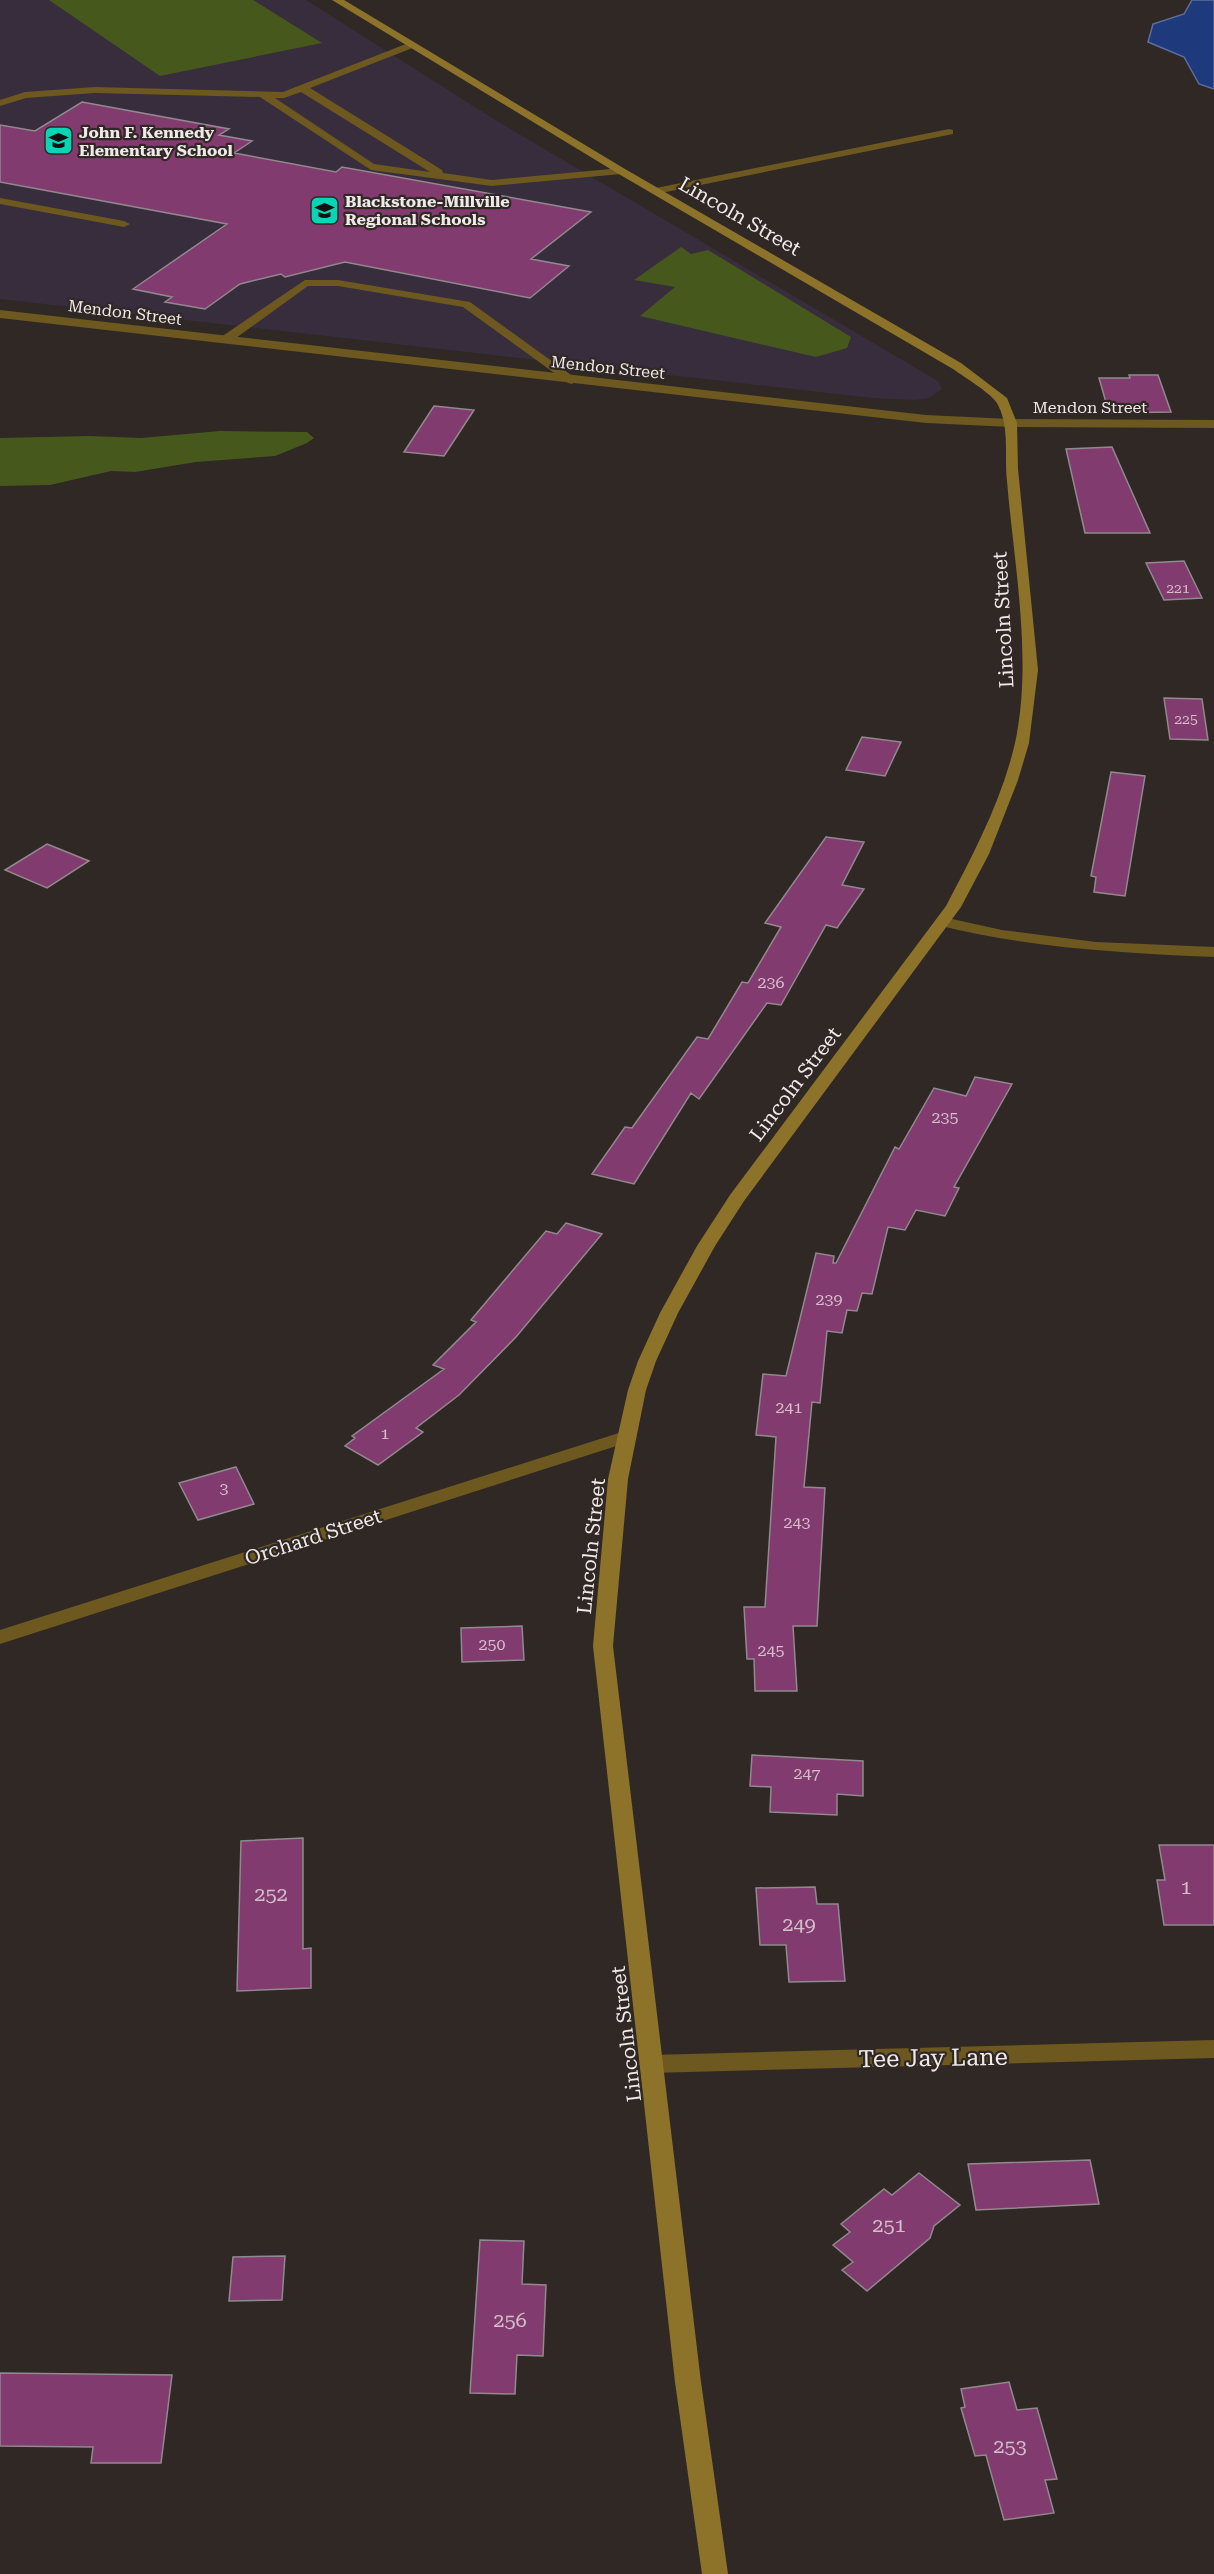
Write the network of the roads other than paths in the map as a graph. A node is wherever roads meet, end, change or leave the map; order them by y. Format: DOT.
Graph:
graph roads {
  1 [pos="337,0"];
  2 [pos="411,45"];
  3 [pos="302,88"];
  4 [pos="262,94"];
  5 [pos="0,103"];
  6 [pos="949,132"];
  7 [pos="621,171"];
  8 [pos="445,177"];
  9 [pos="656,191"];
  10 [pos="0,201"];
  11 [pos="124,224"];
  12 [pos="0,314"];
  13 [pos="225,340"];
  14 [pos="572,380"];
  15 [pos="1011,423"];
  16 [pos="1214,424"];
  17 [pos="943,922"];
  18 [pos="1214,952"];
  19 [pos="625,1437"];
  20 [pos="0,1637"];
  21 [pos="1214,2049"];
  22 [pos="651,2064"];
  23 [pos="715,2574"];
  1 -- 2 [label="main road, Lincoln Street"];
  2 -- 3 [label="street"];
  2 -- 7 [label="main road, Lincoln Street"];
  3 -- 4 [label="street"];
  3 -- 8 [label="street"];
  4 -- 5 [label="street"];
  4 -- 8 [label="street"];
  6 -- 9 [label="street"];
  7 -- 8 [label="street"];
  7 -- 9 [label="main road, Lincoln Street"];
  9 -- 15 [label="main road, Lincoln Street"];
  10 -- 11 [label="street"];
  12 -- 13 [label="street, Mendon Street"];
  13 -- 14 [label="street, Mendon Street"];
  13 -- 14 [label="street"];
  14 -- 15 [label="street, Mendon Street"];
  15 -- 16 [label="street, Mendon Street"];
  15 -- 17 [label="main road, Lincoln Street"];
  17 -- 18 [label="street"];
  17 -- 19 [label="main road, Lincoln Street"];
  19 -- 20 [label="street, Orchard Street"];
  19 -- 22 [label="main road, Lincoln Street"];
  21 -- 22 [label="street, Tee Jay Lane"];
  22 -- 23 [label="main road, Lincoln Street"];
}
